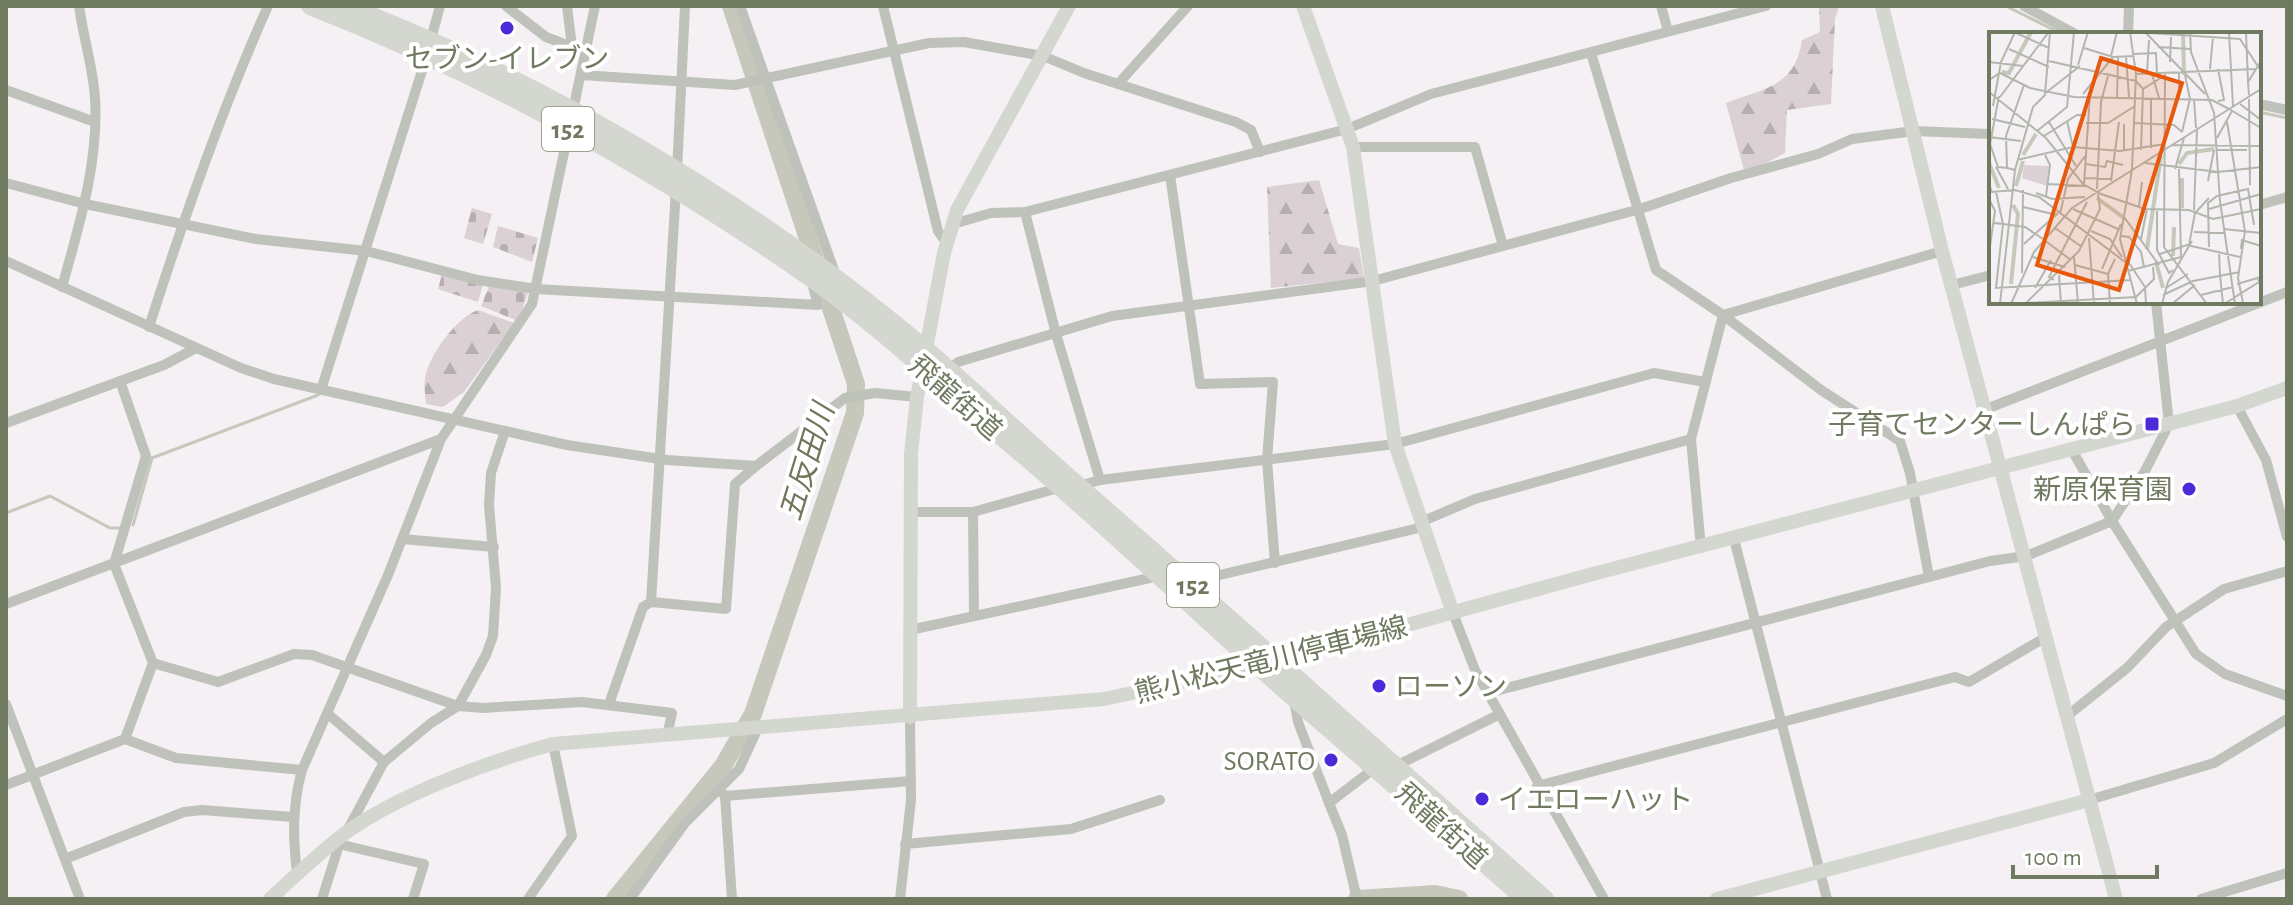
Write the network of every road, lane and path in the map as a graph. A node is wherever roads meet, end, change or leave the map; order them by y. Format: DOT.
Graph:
graph roads {
  1 [pos="79,6"];
  2 [pos="268,6"];
  3 [pos="310,6"];
  4 [pos="347,6"];
  5 [pos="440,6"];
  6 [pos="506,6"];
  7 [pos="567,6"];
  8 [pos="595,6"];
  9 [pos="685,6"];
  10 [pos="740,6"];
  11 [pos="883,6"];
  12 [pos="1188,6"];
  13 [pos="1303,6"];
  14 [pos="1661,6"];
  15 [pos="1766,6"];
  16 [pos="1881,6"];
  17 [pos="2024,6"];
  18 [pos="2129,6"];
  19 [pos="1065,8"];
  20 [pos="1668,31"];
  21 [pos="2071,32"];
  22 [pos="2128,32"];
  23 [pos="429,47"];
  24 [pos="572,47"];
  25 [pos="586,52"];
  26 [pos="894,52"];
  27 [pos="1591,53"];
  28 [pos="1043,56"];
  29 [pos="581,75"];
  30 [pos="763,77"];
  31 [pos="681,81"];
  32 [pos="1118,84"];
  33 [pos="6,90"];
  34 [pos="2261,104"];
  35 [pos="574,109"];
  36 [pos="2287,110"];
  37 [pos="95,122"];
  38 [pos="1347,129"];
  39 [pos="570,130"];
  40 [pos="1914,131"];
  41 [pos="1989,134"];
  42 [pos="1353,147"];
  43 [pos="1260,152"];
  44 [pos="1170,175"];
  45 [pos="677,180"];
  46 [pos="6,183"];
  47 [pos="2287,197"];
  48 [pos="85,204"];
  49 [pos="2261,204"];
  50 [pos="1640,209"];
  51 [pos="1025,212"];
  52 [pos="182,222"];
  53 [pos="953,224"];
  54 [pos="947,244"];
  55 [pos="1503,246"];
  56 [pos="366,251"];
  57 [pos="1942,251"];
  58 [pos="6,261"];
  59 [pos="1989,276"];
  60 [pos="811,278"];
  61 [pos="836,280"];
  62 [pos="1373,281"];
  63 [pos="1952,285"];
  64 [pos="62,287"];
  65 [pos="536,289"];
  66 [pos="2287,292"];
  67 [pos="668,297"];
  68 [pos="2261,302"];
  69 [pos="2156,304"];
  70 [pos="2256,304"];
  71 [pos="1189,306"];
  72 [pos="1723,315"];
  73 [pos="149,327"];
  74 [pos="1056,334"];
  75 [pos="2160,341"];
  76 [pos="196,348"];
  77 [pos="925,360"];
  78 [pos="949,370"];
  79 [pos="120,381"];
  80 [pos="1705,382"];
  81 [pos="2287,388"];
  82 [pos="321,390"];
  83 [pos="917,397"];
  84 [pos="2237,406"];
  85 [pos="1986,409"];
  86 [pos="452,419"];
  87 [pos="6,423"];
  88 [pos="2169,424"];
  89 [pos="505,431"];
  90 [pos="441,439"];
  91 [pos="1691,439"];
  92 [pos="1395,444"];
  93 [pos="2072,450"];
  94 [pos="658,458"];
  95 [pos="1267,460"];
  96 [pos="756,466"];
  97 [pos="2003,468"];
  98 [pos="1100,480"];
  99 [pos="1070,487"];
  100 [pos="1914,491"];
  101 [pos="910,512"];
  102 [pos="973,512"];
  103 [pos="2285,518"];
  104 [pos="2112,521"];
  105 [pos="1422,524"];
  106 [pos="2287,537"];
  107 [pos="402,539"];
  108 [pos="1734,539"];
  109 [pos="494,547"];
  110 [pos="1701,548"];
  111 [pos="2026,556"];
  112 [pos="1275,563"];
  113 [pos="114,564"];
  114 [pos="2287,571"];
  115 [pos="1161,575"];
  116 [pos="1929,577"];
  117 [pos="1190,582"];
  118 [pos="651,602"];
  119 [pos="6,604"];
  120 [pos="1453,613"];
  121 [pos="974,616"];
  122 [pos="2176,621"];
  123 [pos="1756,623"];
  124 [pos="910,630"];
  125 [pos="2046,637"];
  126 [pos="153,663"];
  127 [pos="1266,663"];
  128 [pos="348,665"];
  129 [pos="1488,693"];
  130 [pos="2287,696"];
  131 [pos="1294,698"];
  132 [pos="6,704"];
  133 [pos="609,704"];
  134 [pos="458,706"];
  135 [pos="328,714"];
  136 [pos="1500,714"];
  137 [pos="2067,716"];
  138 [pos="910,717"];
  139 [pos="2287,719"];
  140 [pos="1782,722"];
  141 [pos="756,728"];
  142 [pos="667,736"];
  143 [pos="125,739"];
  144 [pos="553,744"];
  145 [pos="384,762"];
  146 [pos="1396,766"];
  147 [pos="1376,767"];
  148 [pos="302,770"];
  149 [pos="33,775"];
  150 [pos="911,781"];
  151 [pos="6,785"];
  152 [pos="1537,786"];
  153 [pos="722,792"];
  154 [pos="1160,800"];
  155 [pos="2089,800"];
  156 [pos="1329,803"];
  157 [pos="293,817"];
  158 [pos="340,840"];
  159 [pos="905,844"];
  160 [pos="65,859"];
  161 [pos="1820,871"];
  162 [pos="2287,873"];
  163 [pos="297,874"];
  164 [pos="1356,895"];
  165 [pos="80,899"];
  166 [pos="270,899"];
  167 [pos="322,899"];
  168 [pos="413,899"];
  169 [pos="528,899"];
  170 [pos="630,899"];
  171 [pos="732,899"];
  172 [pos="900,899"];
  173 [pos="1525,899"];
  174 [pos="1545,899"];
  175 [pos="1604,899"];
  176 [pos="1717,899"];
  177 [pos="1827,899"];
  178 [pos="2116,899"];
  179 [pos="2201,899"];
  1 -- 37 [label="street"];
  2 -- 52 [label="street"];
  3 -- 23 [label="highway, 飛龍街道 / 152"];
  4 -- 23 [label="highway, 飛龍街道 / 152"];
  5 -- 23 [label="street"];
  6 -- 24 [label="street"];
  7 -- 24 [label="street"];
  8 -- 25 [label="street"];
  9 -- 31 [label="street"];
  10 -- 30 [label="street"];
  11 -- 26 [label="street"];
  12 -- 32 [label="street"];
  13 -- 38 [label="street"];
  14 -- 20 [label="street"];
  15 -- 20 [label="street"];
  16 -- 40 [label="street"];
  17 -- 21 [label="street"];
  18 -- 22 [label="street"];
  19 -- 28 [label="street"];
  20 -- 27 [label="street"];
  23 -- 35 [label="highway, 飛龍街道 / 152"];
  23 -- 39 [label="highway, 飛龍街道 / 152"];
  23 -- 56 [label="street"];
  24 -- 25 [label="street"];
  25 -- 29 [label="street"];
  26 -- 28 [label="street"];
  26 -- 30 [label="street"];
  26 -- 54 [label="street"];
  27 -- 38 [label="street"];
  27 -- 50 [label="street"];
  28 -- 32 [label="street"];
  28 -- 53 [label="street"];
  29 -- 31 [label="street"];
  29 -- 35 [label="street"];
  30 -- 31 [label="street"];
  30 -- 61 [label="street"];
  31 -- 45 [label="street"];
  32 -- 43 [label="street"];
  33 -- 37 [label="street"];
  34 -- 36 [label="street"];
  35 -- 39 [label="street"];
  35 -- 45 [label="highway, 飛龍街道 / 152"];
  37 -- 48 [label="street"];
  38 -- 42 [label="street"];
  38 -- 43 [label="street"];
  39 -- 45 [label="highway, 飛龍街道 / 152"];
  39 -- 65 [label="street"];
  40 -- 41 [label="street"];
  40 -- 50 [label="street"];
  40 -- 57 [label="street"];
  42 -- 55 [label="street"];
  42 -- 62 [label="street"];
  43 -- 44 [label="street"];
  44 -- 51 [label="street"];
  44 -- 71 [label="street"];
  45 -- 60 [label="highway, 飛龍街道 / 152"];
  45 -- 61 [label="highway, 飛龍街道 / 152"];
  45 -- 67 [label="street"];
  46 -- 48 [label="street"];
  47 -- 49 [label="street"];
  48 -- 52 [label="street"];
  48 -- 64 [label="street"];
  50 -- 55 [label="street"];
  50 -- 72 [label="street"];
  51 -- 53 [label="street"];
  51 -- 74 [label="street"];
  52 -- 56 [label="street"];
  52 -- 73 [label="street"];
  53 -- 54 [label="street"];
  54 -- 77 [label="street"];
  55 -- 62 [label="street"];
  56 -- 65 [label="street"];
  56 -- 82 [label="street"];
  57 -- 63 [label="street"];
  57 -- 72 [label="street"];
  58 -- 64 [label="street"];
  59 -- 63 [label="street"];
  60 -- 67 [label="street"];
  60 -- 77 [label="highway, 飛龍街道 / 152"];
  61 -- 77 [label="highway, 飛龍街道 / 152"];
  62 -- 71 [label="street"];
  62 -- 92 [label="street"];
  63 -- 85 [label="street"];
  64 -- 73 [label="street"];
  65 -- 67 [label="street"];
  65 -- 86 [label="street"];
  66 -- 68 [label="street"];
  67 -- 94 [label="street"];
  69 -- 75 [label="street"];
  70 -- 75 [label="street"];
  71 -- 74 [label="street"];
  71 -- 95 [label="street"];
  72 -- 80 [label="street"];
  72 -- 100 [label="street"];
  73 -- 76 [label="street"];
  74 -- 78 [label="street"];
  74 -- 98 [label="street"];
  75 -- 85 [label="street"];
  75 -- 88 [label="street"];
  76 -- 79 [label="street"];
  76 -- 82 [label="street"];
  77 -- 78 [label="highway, 飛龍街道 / 152"];
  77 -- 83 [label="street"];
  77 -- 99 [label="highway, 飛龍街道 / 152"];
  78 -- 99 [label="highway, 飛龍街道 / 152"];
  79 -- 87 [label="street"];
  79 -- 113 [label="street"];
  80 -- 91 [label="street"];
  80 -- 92 [label="street"];
  81 -- 84 [label="street, 熊小松天竜川停車場線"];
  82 -- 86 [label="street"];
  83 -- 96 [label="street"];
  83 -- 101 [label="street"];
  84 -- 88 [label="street, 熊小松天竜川停車場線"];
  84 -- 103 [label="street"];
  85 -- 97 [label="street"];
  86 -- 89 [label="street"];
  86 -- 90 [label="street"];
  88 -- 93 [label="street, 熊小松天竜川停車場線"];
  88 -- 104 [label="street"];
  89 -- 94 [label="street"];
  89 -- 109 [label="street"];
  90 -- 107 [label="street"];
  90 -- 113 [label="street"];
  91 -- 105 [label="street"];
  91 -- 110 [label="street"];
  92 -- 95 [label="street"];
  92 -- 105 [label="street"];
  93 -- 97 [label="street, 熊小松天竜川停車場線"];
  93 -- 104 [label="street"];
  94 -- 96 [label="street"];
  94 -- 118 [label="street"];
  95 -- 98 [label="street"];
  95 -- 112 [label="street"];
  96 -- 118 [label="street"];
  97 -- 100 [label="street, 熊小松天竜川停車場線"];
  97 -- 111 [label="street"];
  98 -- 99 [label="street"];
  99 -- 102 [label="street"];
  99 -- 115 [label="highway, 飛龍街道 / 152"];
  99 -- 117 [label="highway, 飛龍街道 / 152"];
  100 -- 108 [label="street, 熊小松天竜川停車場線"];
  100 -- 116 [label="street"];
  101 -- 102 [label="street"];
  101 -- 124 [label="street"];
  102 -- 121 [label="street"];
  103 -- 106 [label="street"];
  104 -- 111 [label="street"];
  104 -- 122 [label="street"];
  105 -- 112 [label="street"];
  105 -- 120 [label="street"];
  107 -- 109 [label="street"];
  107 -- 128 [label="street"];
  108 -- 110 [label="street, 熊小松天竜川停車場線"];
  108 -- 123 [label="street"];
  109 -- 134 [label="street"];
  110 -- 120 [label="street, 熊小松天竜川停車場線"];
  111 -- 116 [label="street"];
  111 -- 125 [label="street"];
  112 -- 117 [label="street"];
  113 -- 119 [label="street"];
  113 -- 126 [label="street"];
  114 -- 122 [label="street"];
  115 -- 121 [label="street"];
  115 -- 127 [label="highway, 飛龍街道 / 152"];
  116 -- 123 [label="street"];
  117 -- 127 [label="highway, 飛龍街道 / 152"];
  118 -- 133 [label="street"];
  120 -- 127 [label="street, 熊小松天竜川停車場線"];
  120 -- 129 [label="street"];
  121 -- 124 [label="street"];
  122 -- 130 [label="street"];
  122 -- 137 [label="street"];
  123 -- 129 [label="street"];
  123 -- 140 [label="street"];
  124 -- 138 [label="street"];
  125 -- 137 [label="street"];
  125 -- 140 [label="street"];
  126 -- 128 [label="street"];
  126 -- 143 [label="street"];
  127 -- 131 [label="highway, 飛龍街道 / 152"];
  127 -- 138 [label="street, 熊小松天竜川停車場線"];
  127 -- 146 [label="highway, 飛龍街道 / 152"];
  128 -- 134 [label="street"];
  128 -- 135 [label="street"];
  129 -- 136 [label="street"];
  131 -- 147 [label="highway, 飛龍街道 / 152"];
  131 -- 156 [label="street"];
  132 -- 149 [label="street"];
  133 -- 134 [label="street"];
  133 -- 142 [label="street"];
  134 -- 145 [label="street"];
  135 -- 145 [label="street"];
  135 -- 148 [label="street"];
  136 -- 146 [label="street"];
  136 -- 152 [label="street"];
  137 -- 155 [label="street"];
  138 -- 141 [label="street, 熊小松天竜川停車場線"];
  138 -- 150 [label="street"];
  139 -- 155 [label="street"];
  140 -- 152 [label="street"];
  140 -- 161 [label="street"];
  141 -- 142 [label="street, 熊小松天竜川停車場線"];
  141 -- 153 [label="street"];
  142 -- 144 [label="street, 熊小松天竜川停車場線"];
  143 -- 148 [label="street"];
  143 -- 149 [label="street"];
  144 -- 158 [label="street, 熊小松天竜川停車場線"];
  144 -- 169 [label="street"];
  145 -- 158 [label="street"];
  146 -- 174 [label="highway, 飛龍街道 / 152"];
  147 -- 156 [label="street"];
  147 -- 173 [label="highway, 飛龍街道 / 152"];
  148 -- 157 [label="street"];
  149 -- 151 [label="street"];
  149 -- 160 [label="street"];
  150 -- 153 [label="street"];
  150 -- 159 [label="street"];
  152 -- 175 [label="street"];
  153 -- 170 [label="street"];
  153 -- 171 [label="street"];
  154 -- 159 [label="street"];
  155 -- 161 [label="street"];
  155 -- 178 [label="street"];
  156 -- 164 [label="street"];
  157 -- 160 [label="street"];
  157 -- 163 [label="street"];
  158 -- 163 [label="street, 熊小松天竜川停車場線"];
  158 -- 167 [label="street"];
  158 -- 168 [label="street"];
  159 -- 172 [label="street"];
  160 -- 165 [label="street"];
  161 -- 176 [label="street"];
  161 -- 177 [label="street"];
  162 -- 179 [label="street"];
  163 -- 166 [label="street, 熊小松天竜川停車場線"];
}
